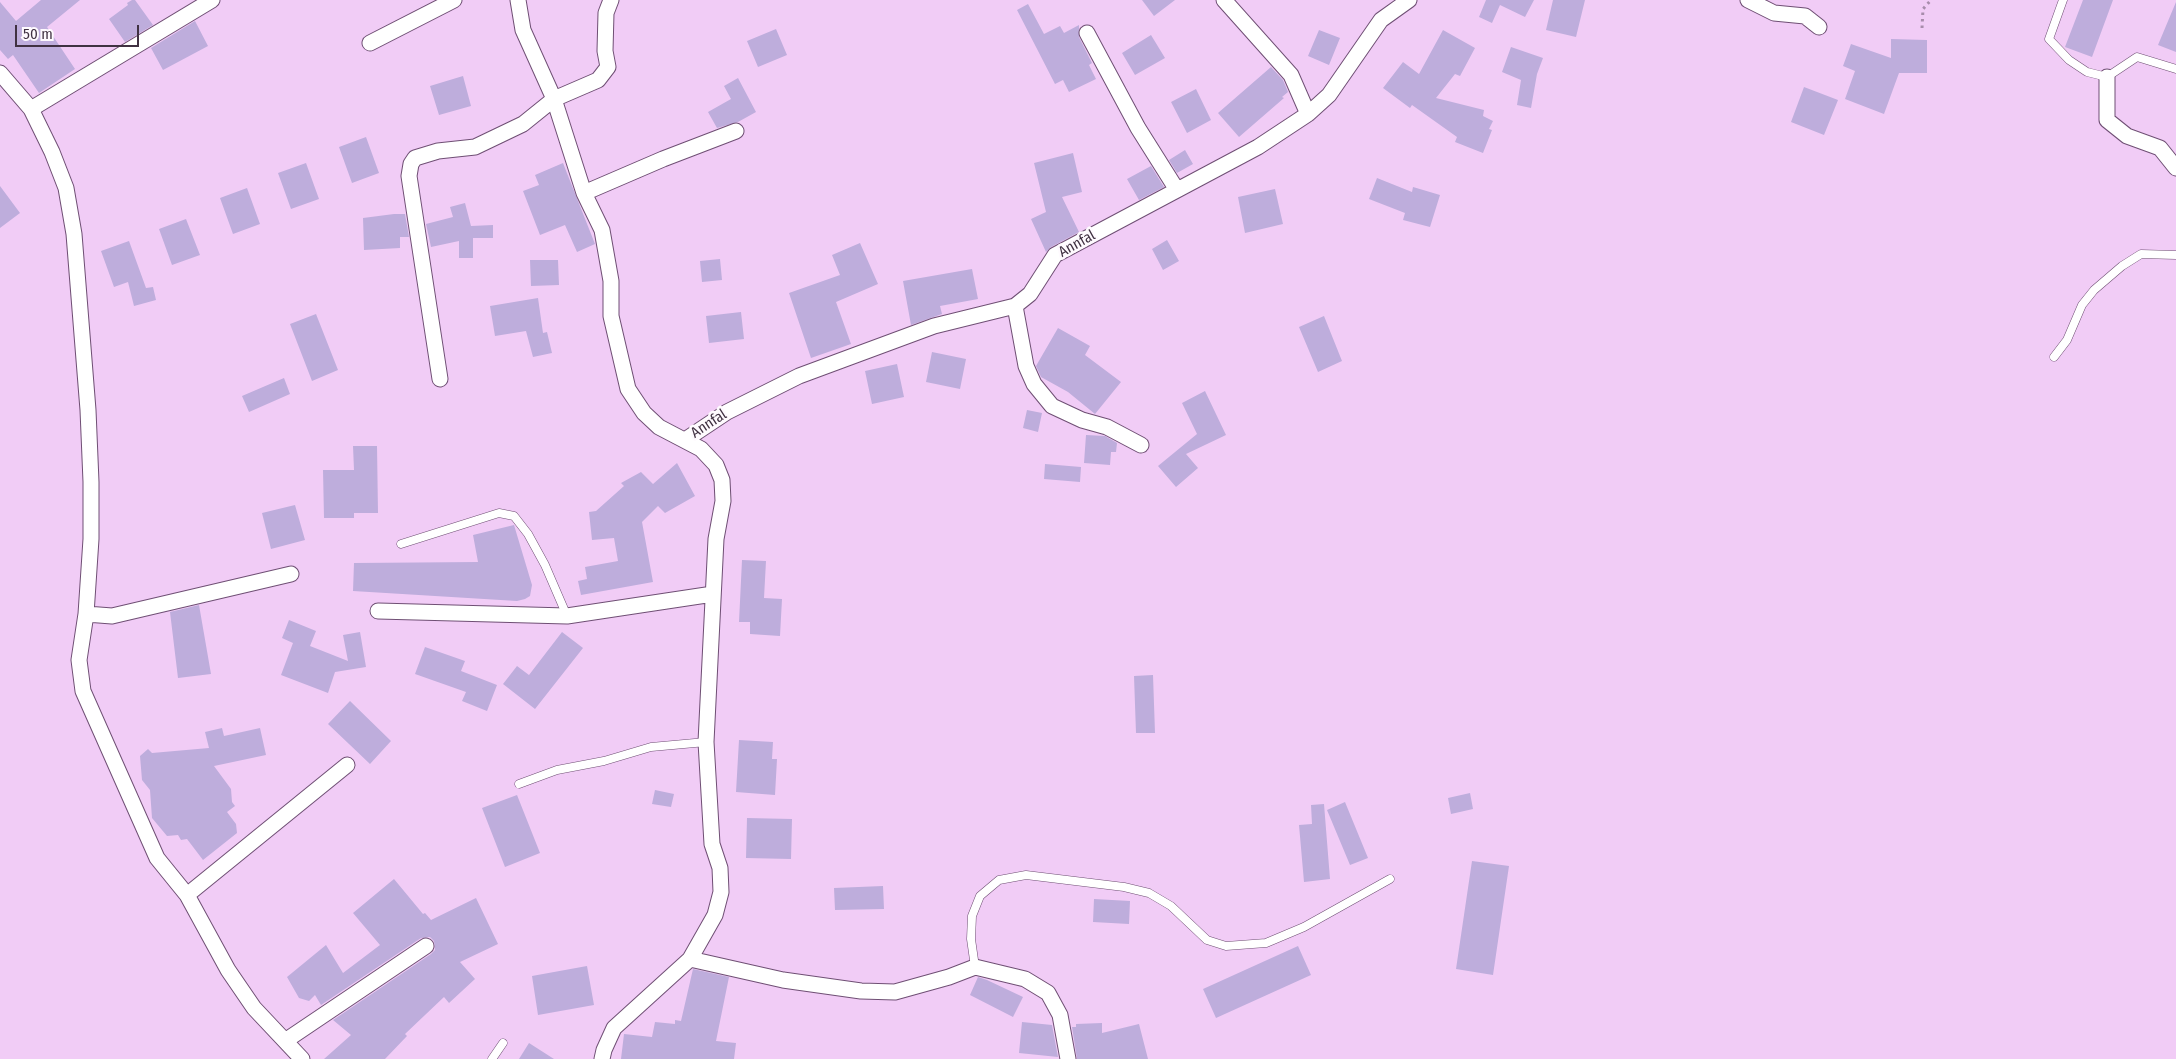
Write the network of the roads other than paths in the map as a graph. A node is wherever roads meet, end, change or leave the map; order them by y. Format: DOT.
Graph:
graph roads {
  1 [pos="212,0"];
  2 [pos="454,0"];
  3 [pos="518,0"];
  4 [pos="611,0"];
  5 [pos="1224,0"];
  6 [pos="1409,0"];
  7 [pos="1748,0"];
  8 [pos="2063,0"];
  9 [pos="1819,27"];
  10 [pos="1087,33"];
  11 [pos="370,43"];
  12 [pos="2176,70"];
  13 [pos="0,73"];
  14 [pos="2107,77"];
  15 [pos="554,99"];
  16 [pos="31,109"];
  17 [pos="1308,114"];
  18 [pos="736,131"];
  19 [pos="2176,168"];
  20 [pos="1178,190"];
  21 [pos="584,193"];
  22 [pos="2176,255"];
  23 [pos="1015,306"];
  24 [pos="2054,357"];
  25 [pos="440,379"];
  26 [pos="685,440"];
  27 [pos="1141,445"];
  28 [pos="400,544"];
  29 [pos="291,574"];
  30 [pos="713,594"];
  31 [pos="378,611"];
  32 [pos="86,614"];
  33 [pos="567,616"];
  34 [pos="706,742"];
  35 [pos="347,765"];
  36 [pos="519,784"];
  37 [pos="1390,880"];
  38 [pos="187,894"];
  39 [pos="426,946"];
  40 [pos="690,959"];
  41 [pos="974,967"];
  42 [pos="285,1041"];
  43 [pos="503,1043"];
  44 [pos="302,1059"];
  45 [pos="492,1059"];
  46 [pos="602,1059"];
  47 [pos="1068,1059"];
  1 -- 16 [label="street"];
  2 -- 11 [label="street"];
  3 -- 15 [label="street"];
  4 -- 15 [label="street"];
  5 -- 17 [label="street"];
  6 -- 17 [label="street, Annfal"];
  7 -- 9 [label="street"];
  8 -- 14 [label="lane"];
  10 -- 20 [label="street"];
  12 -- 14 [label="lane"];
  13 -- 16 [label="street"];
  14 -- 19 [label="street"];
  15 -- 21 [label="street"];
  15 -- 25 [label="street"];
  16 -- 32 [label="street"];
  17 -- 20 [label="street, Annfal"];
  18 -- 21 [label="street"];
  20 -- 23 [label="street, Annfal"];
  21 -- 26 [label="street"];
  22 -- 24 [label="lane"];
  23 -- 26 [label="street, Annfal"];
  23 -- 27 [label="street"];
  26 -- 30 [label="street"];
  28 -- 33 [label="lane"];
  29 -- 32 [label="street"];
  30 -- 33 [label="street"];
  30 -- 34 [label="street"];
  31 -- 33 [label="street"];
  32 -- 38 [label="street"];
  34 -- 36 [label="lane"];
  34 -- 40 [label="street"];
  35 -- 38 [label="street"];
  37 -- 41 [label="lane"];
  38 -- 42 [label="street"];
  39 -- 42 [label="street"];
  40 -- 41 [label="street"];
  40 -- 46 [label="street"];
  41 -- 47 [label="street"];
  42 -- 44 [label="street"];
  43 -- 45 [label="lane"];
}
